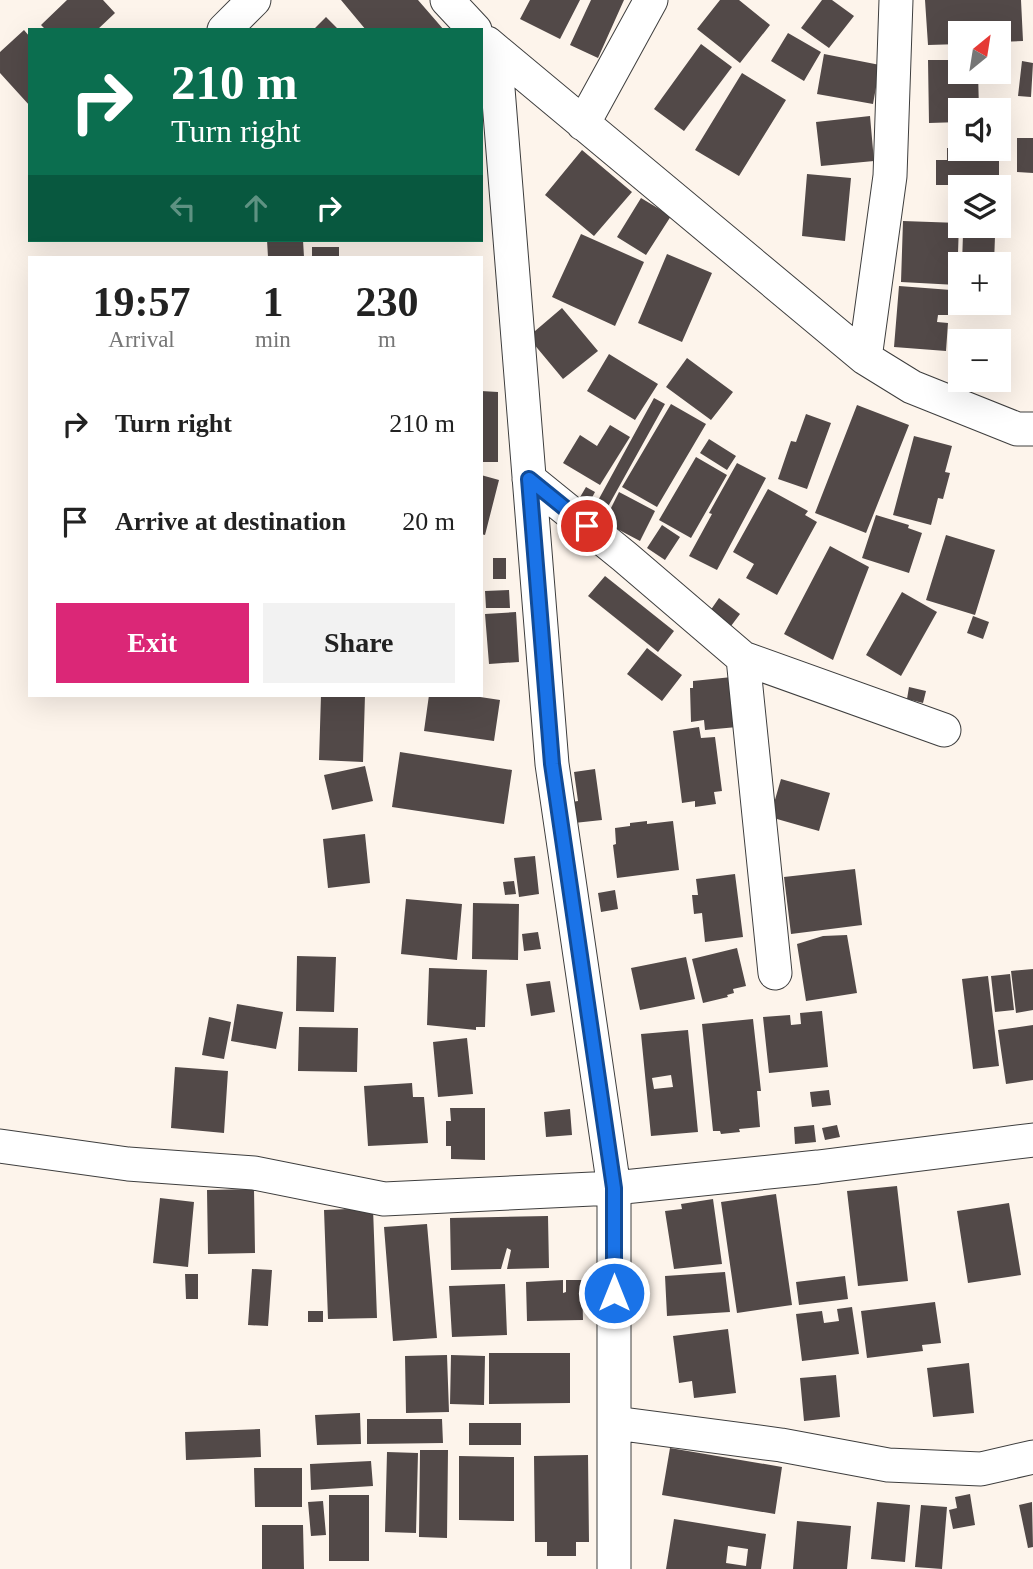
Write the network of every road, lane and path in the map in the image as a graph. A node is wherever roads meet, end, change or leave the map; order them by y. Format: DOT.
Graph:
graph roads {
  1 [pos="254,0"];
  2 [pos="447,0"];
  3 [pos="650,0"];
  4 [pos="895,0"];
  5 [pos="226,28"];
  6 [pos="474,28"];
  7 [pos="484,39"];
  8 [pos="583,124"];
  9 [pos="865,358"];
  10 [pos="1033,429"];
  11 [pos="529,479"];
  12 [pos="743,658"];
  13 [pos="944,730"];
  14 [pos="775,973"];
  15 [pos="1033,1140"];
  16 [pos="0,1146"];
  17 [pos="614,1188"];
  18 [pos="615,1423"];
  19 [pos="1033,1457"];
  20 [pos="614,1569"];
  1 -- 5 [label="street"];
  2 -- 6 [label="street"];
  3 -- 8 [label="street"];
  4 -- 9 [label="street"];
  7 -- 8 [label="street"];
  7 -- 11 [label="street"];
  8 -- 9 [label="street"];
  9 -- 10 [label="street"];
  11 -- 12 [label="street"];
  11 -- 17 [label="street"];
  12 -- 13 [label="street"];
  12 -- 14 [label="street"];
  15 -- 17 [label="street"];
  16 -- 17 [label="street"];
  17 -- 18 [label="street"];
  18 -- 19 [label="street"];
  18 -- 20 [label="street"];
}
